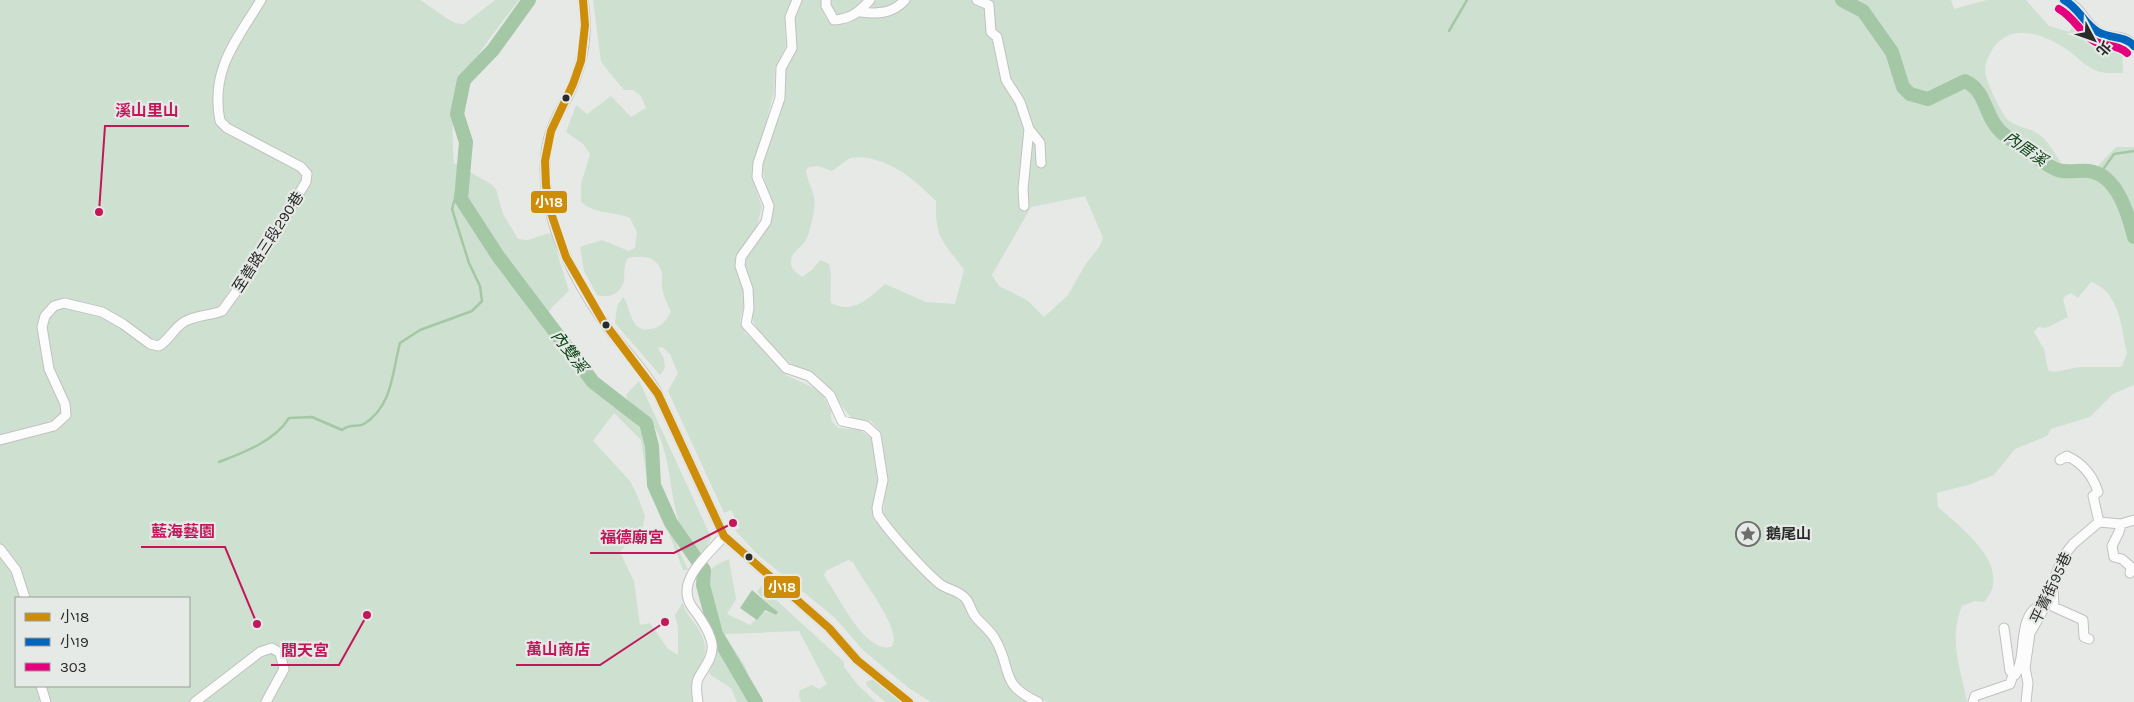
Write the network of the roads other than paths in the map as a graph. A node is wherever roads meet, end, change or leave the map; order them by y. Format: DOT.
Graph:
graph roads {
  1 [pos="261,0"];
  2 [pos="583,0"];
  3 [pos="797,0"];
  4 [pos="826,0"];
  5 [pos="870,0"];
  6 [pos="904,0"];
  7 [pos="977,0"];
  8 [pos="2064,0"];
  9 [pos="992,3"];
  10 [pos="861,12"];
  11 [pos="2134,46"];
  12 [pos="1029,128"];
  13 [pos="1041,163"];
  14 [pos="1024,206"];
  15 [pos="0,440"];
  16 [pos="2060,460"];
  17 [pos="2134,520"];
  18 [pos="2099,522"];
  19 [pos="2121,524"];
  20 [pos="724,536"];
  21 [pos="0,549"];
  22 [pos="2130,573"];
  23 [pos="2053,586"];
  24 [pos="25,597"];
  25 [pos="2046,603"];
  26 [pos="2004,628"];
  27 [pos="2089,639"];
  28 [pos="2013,675"];
  29 [pos="41,687"];
  30 [pos="46,702"];
  31 [pos="195,702"];
  32 [pos="266,702"];
  33 [pos="698,702"];
  34 [pos="909,702"];
  35 [pos="1038,702"];
  36 [pos="1972,702"];
  37 [pos="2026,702"];
  1 -- 15 [label="street, 至善路三段290巷"];
  2 -- 20 [label="street"];
  3 -- 35 [label="street"];
  4 -- 10 [label="street"];
  5 -- 10 [label="street"];
  6 -- 10 [label="street"];
  7 -- 9 [label="street"];
  8 -- 11 [label="street"];
  9 -- 12 [label="street"];
  12 -- 13 [label="street"];
  12 -- 14 [label="street"];
  16 -- 18 [label="street"];
  17 -- 19 [label="street"];
  18 -- 19 [label="street"];
  18 -- 23 [label="street, 平菁街95巷"];
  19 -- 22 [label="street"];
  20 -- 33 [label="street"];
  20 -- 34 [label="street"];
  21 -- 24 [label="street"];
  23 -- 25 [label="street, 平菁街95巷"];
  23 -- 27 [label="street"];
  25 -- 28 [label="street"];
  25 -- 37 [label="street, 平菁街95巷"];
  26 -- 28 [label="street"];
  28 -- 36 [label="street"];
  29 -- 30 [label="street"];
  31 -- 32 [label="street"];
}
